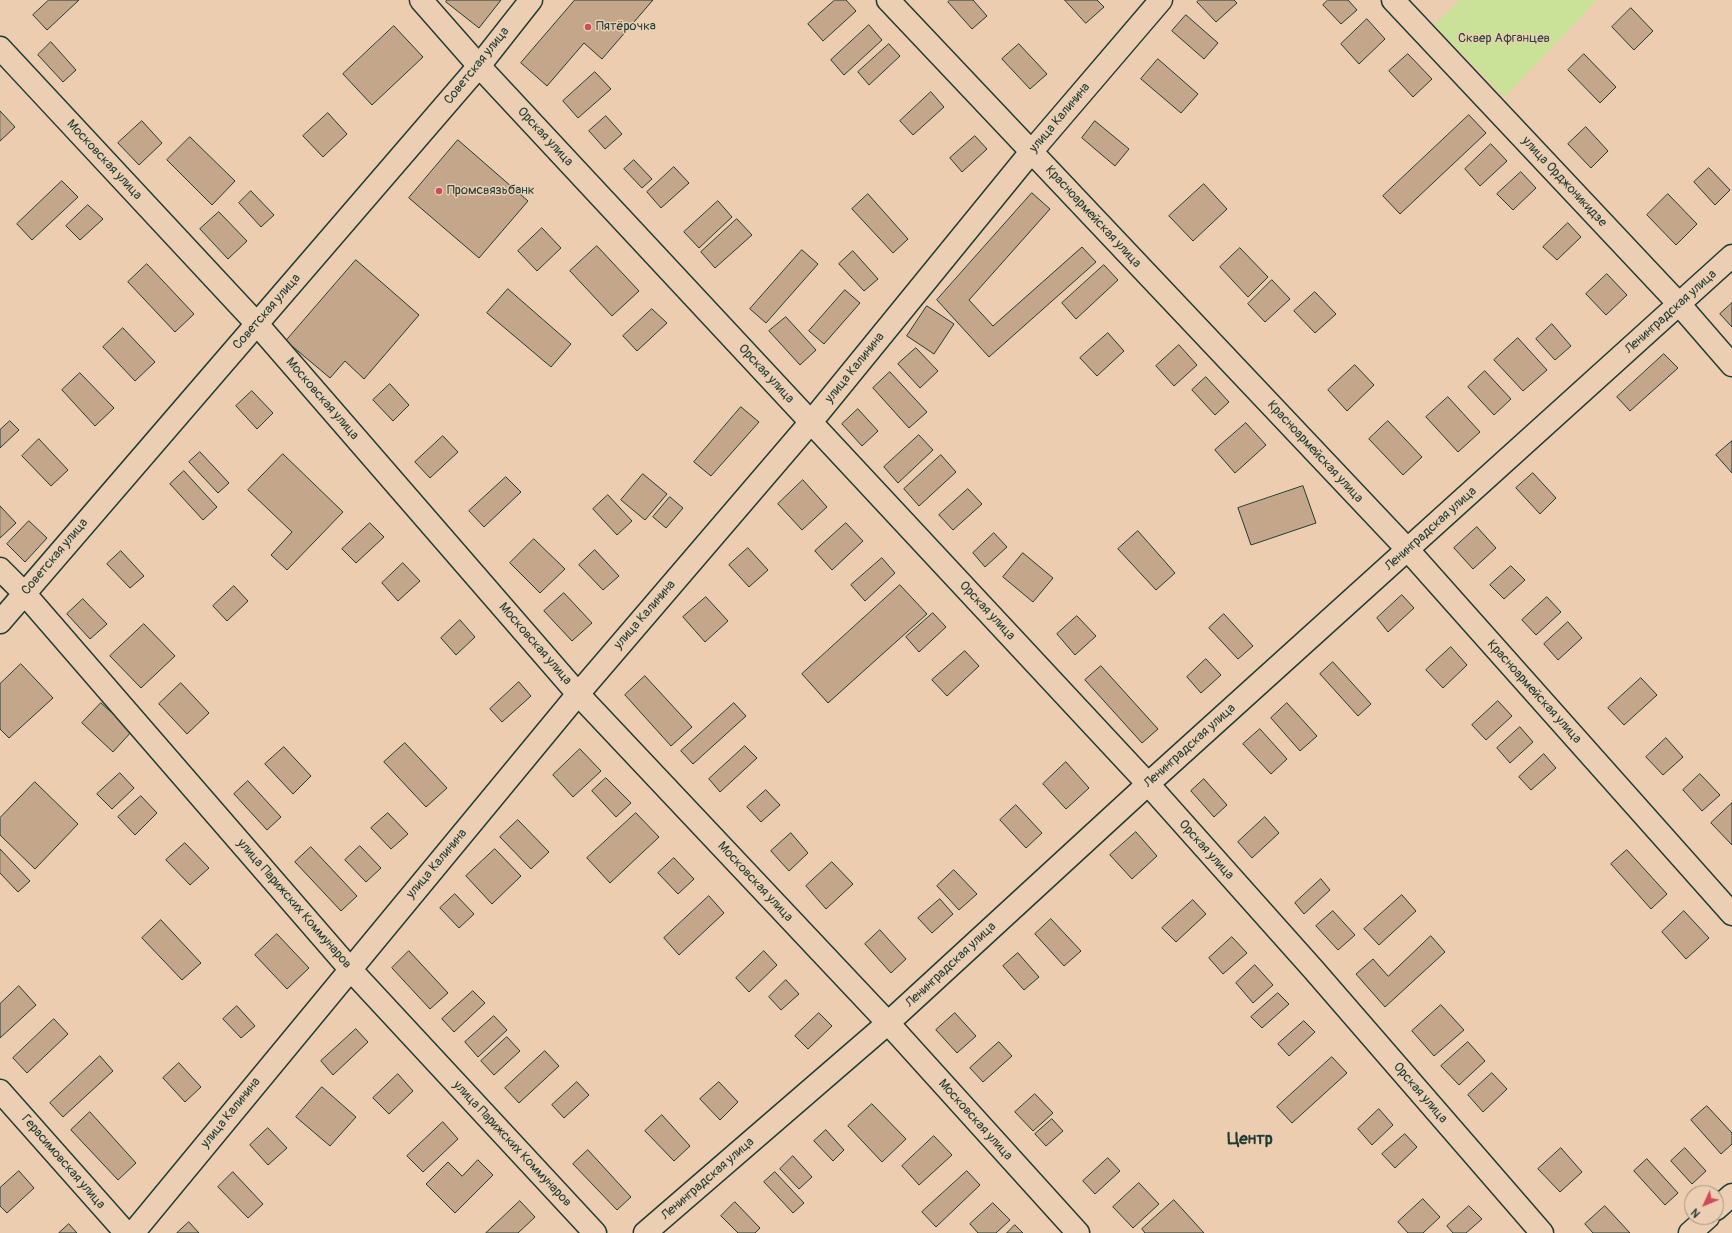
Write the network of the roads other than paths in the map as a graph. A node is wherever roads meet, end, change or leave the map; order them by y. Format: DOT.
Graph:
graph roads {
  1 [pos="421,0"];
  2 [pos="530,0"];
  3 [pos="888,0"];
  4 [pos="1161,0"];
  5 [pos="1393,0"];
  6 [pos="0,48"];
  7 [pos="479,66"];
  8 [pos="1031,152"];
  9 [pos="1732,256"];
  10 [pos="1679,304"];
  11 [pos="257,324"];
  12 [pos="1732,366"];
  13 [pos="811,422"];
  14 [pos="1408,550"];
  15 [pos="0,569"];
  16 [pos="24,593"];
  17 [pos="0,622"];
  18 [pos="578,694"];
  19 [pos="1148,784"];
  20 [pos="1732,914"];
  21 [pos="350,969"];
  22 [pos="888,1023"];
  23 [pos="0,1091"];
  24 [pos="1732,1195"];
  25 [pos="1724,1202"];
  26 [pos="1699,1225"];
  27 [pos="126,1233"];
  28 [pos="132,1233"];
  29 [pos="595,1233"];
  30 [pos="645,1233"];
  31 [pos="1078,1233"];
  32 [pos="1542,1233"];
  33 [pos="1690,1233"];
  1 -- 7 [label="street, Орская улица"];
  2 -- 7 [label="street, Советская улица"];
  3 -- 8 [label="street, Красноармейская улица"];
  4 -- 8 [label="street, улица Калинина"];
  5 -- 10 [label="street, улица Орджоникидзе"];
  6 -- 11 [label="street, Московская улица"];
  7 -- 11 [label="street, Советская улица"];
  7 -- 13 [label="street, Орская улица"];
  8 -- 13 [label="street, улица Калинина"];
  8 -- 14 [label="street, Красноармейская улица"];
  9 -- 10 [label="street, Ленинградская улица"];
  10 -- 12 [label="street, улица Орджоникидзе"];
  10 -- 14 [label="street, Ленинградская улица"];
  11 -- 16 [label="street, Советская улица"];
  11 -- 18 [label="street, Московская улица"];
  13 -- 18 [label="street, улица Калинина"];
  13 -- 19 [label="street, Орская улица"];
  14 -- 19 [label="street, Ленинградская улица"];
  14 -- 20 [label="street, Красноармейская улица"];
  15 -- 16 [label="street, улица Парижских Коммунаров"];
  16 -- 17 [label="street, Советская улица"];
  16 -- 21 [label="street, улица Парижских Коммунаров"];
  18 -- 21 [label="street, улица Калинина"];
  18 -- 22 [label="street, Московская улица"];
  19 -- 22 [label="street, Ленинградская улица"];
  19 -- 32 [label="street, Орская улица"];
  21 -- 28 [label="street, улица Калинина"];
  21 -- 29 [label="street, улица Парижских Коммунаров"];
  22 -- 30 [label="street, Ленинградская улица"];
  22 -- 31 [label="street, Московская улица"];
  23 -- 27 [label="street, Герасимовская улица"];
  24 -- 25 [label="street"];
  26 -- 33 [label="street"];
}
